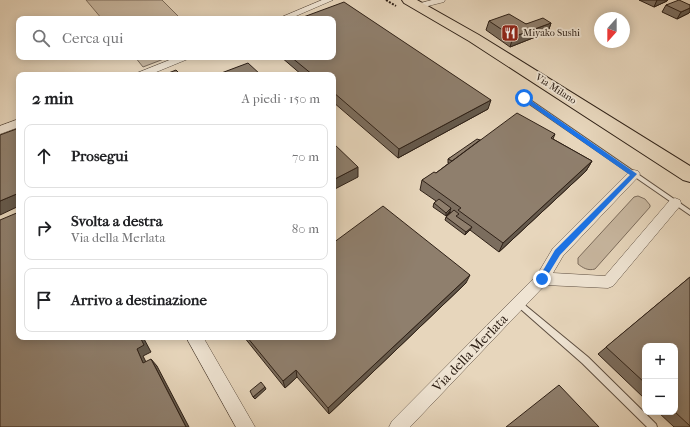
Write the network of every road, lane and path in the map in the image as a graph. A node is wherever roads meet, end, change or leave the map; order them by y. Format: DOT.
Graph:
graph roads {
  1 [pos="330,0"];
  2 [pos="437,0"];
  3 [pos="414,3"];
  4 [pos="289,16"];
  5 [pos="178,60"];
  6 [pos="148,72"];
  7 [pos="524,98"];
  8 [pos="16,123"];
  9 [pos="0,130"];
  10 [pos="634,174"];
  11 [pos="690,175"];
  12 [pos="675,203"];
  13 [pos="690,213"];
  14 [pos="542,279"];
  15 [pos="518,303"];
  16 [pos="196,340"];
  17 [pos="246,427"];
  18 [pos="398,427"];
  19 [pos="654,427"];
  1 -- 4 [label="street"];
  2 -- 3 [label="street"];
  3 -- 11 [label="main road, Via Milano"];
  5 -- 6 [label="street"];
  7 -- 10 [label="lane"];
  8 -- 9 [label="street"];
  10 -- 12 [label="lane"];
  10 -- 14 [label="street, Via della Merlata"];
  12 -- 13 [label="lane"];
  12 -- 14 [label="street"];
  14 -- 15 [label="street, Via della Merlata"];
  15 -- 18 [label="street, Via della Merlata"];
  15 -- 19 [label="lane"];
  16 -- 17 [label="street"];
}
